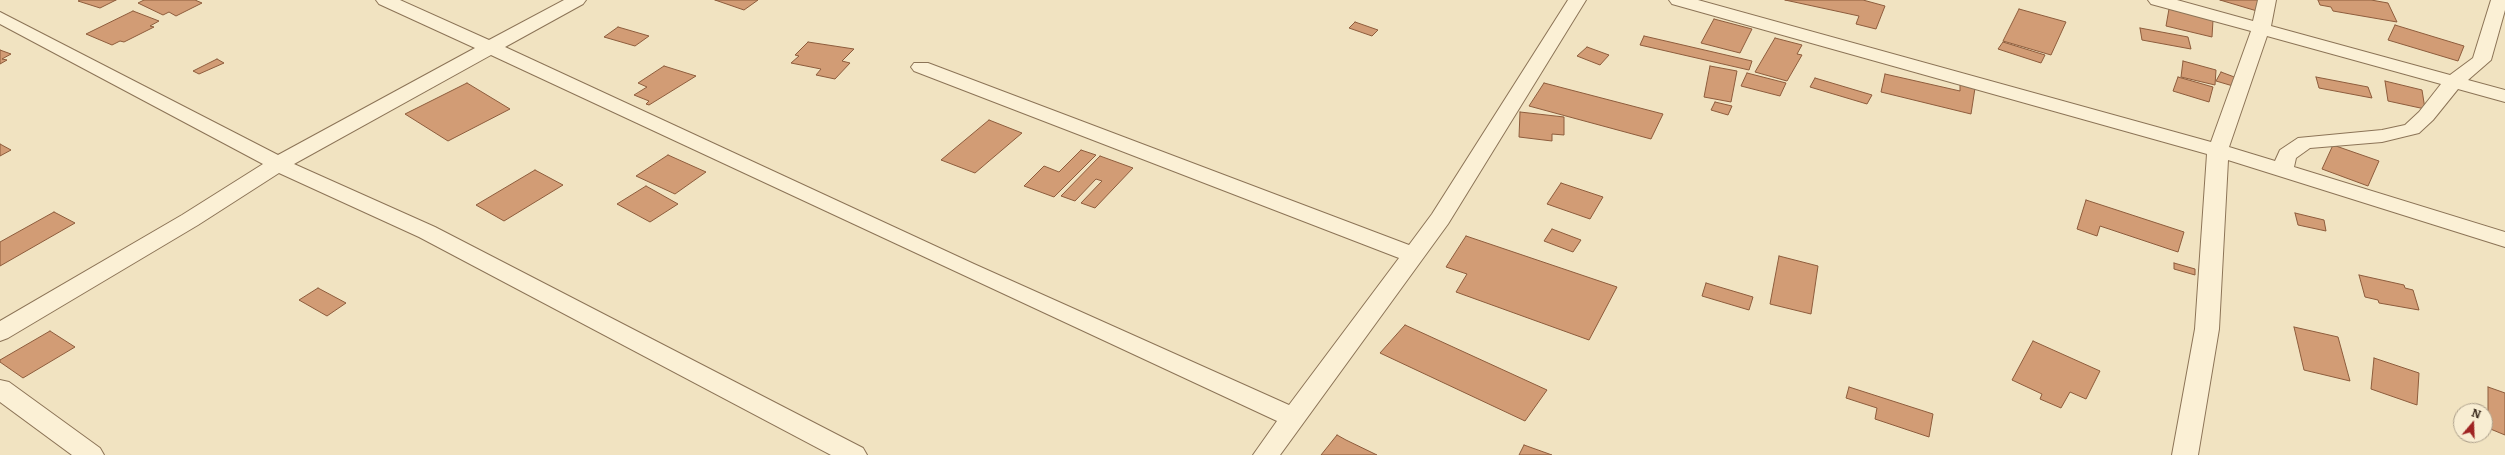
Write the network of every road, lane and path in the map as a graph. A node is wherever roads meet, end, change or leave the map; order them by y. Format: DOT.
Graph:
graph roads {
  1 [pos="385,0"];
  2 [pos="577,0"];
  3 [pos="1577,0"];
  4 [pos="1678,0"];
  5 [pos="2157,0"];
  6 [pos="2267,0"];
  7 [pos="2503,0"];
  8 [pos="0,17"];
  9 [pos="2261,28"];
  10 [pos="493,48"];
  11 [pos="921,67"];
  12 [pos="2454,81"];
  13 [pos="2505,96"];
  14 [pos="2218,150"];
  15 [pos="278,164"];
  16 [pos="2282,170"];
  17 [pos="2505,240"];
  18 [pos="1413,255"];
  19 [pos="0,332"];
  20 [pos="0,389"];
  21 [pos="1294,418"];
  22 [pos="90,455"];
  23 [pos="854,455"];
  24 [pos="1266,455"];
  25 [pos="2185,455"];
  1 -- 10 [label="street"];
  2 -- 10 [label="street"];
  3 -- 18 [label="street"];
  4 -- 14 [label="street"];
  5 -- 9 [label="street"];
  6 -- 9 [label="street"];
  7 -- 12 [label="street"];
  8 -- 15 [label="street"];
  9 -- 12 [label="street"];
  9 -- 14 [label="street"];
  10 -- 15 [label="street"];
  10 -- 21 [label="street"];
  11 -- 18 [label="street"];
  12 -- 13 [label="street"];
  12 -- 16 [label="street"];
  14 -- 16 [label="street"];
  14 -- 25 [label="street"];
  15 -- 19 [label="street"];
  15 -- 23 [label="street"];
  16 -- 17 [label="street"];
  18 -- 21 [label="street"];
  20 -- 22 [label="street"];
  21 -- 24 [label="street"];
}
